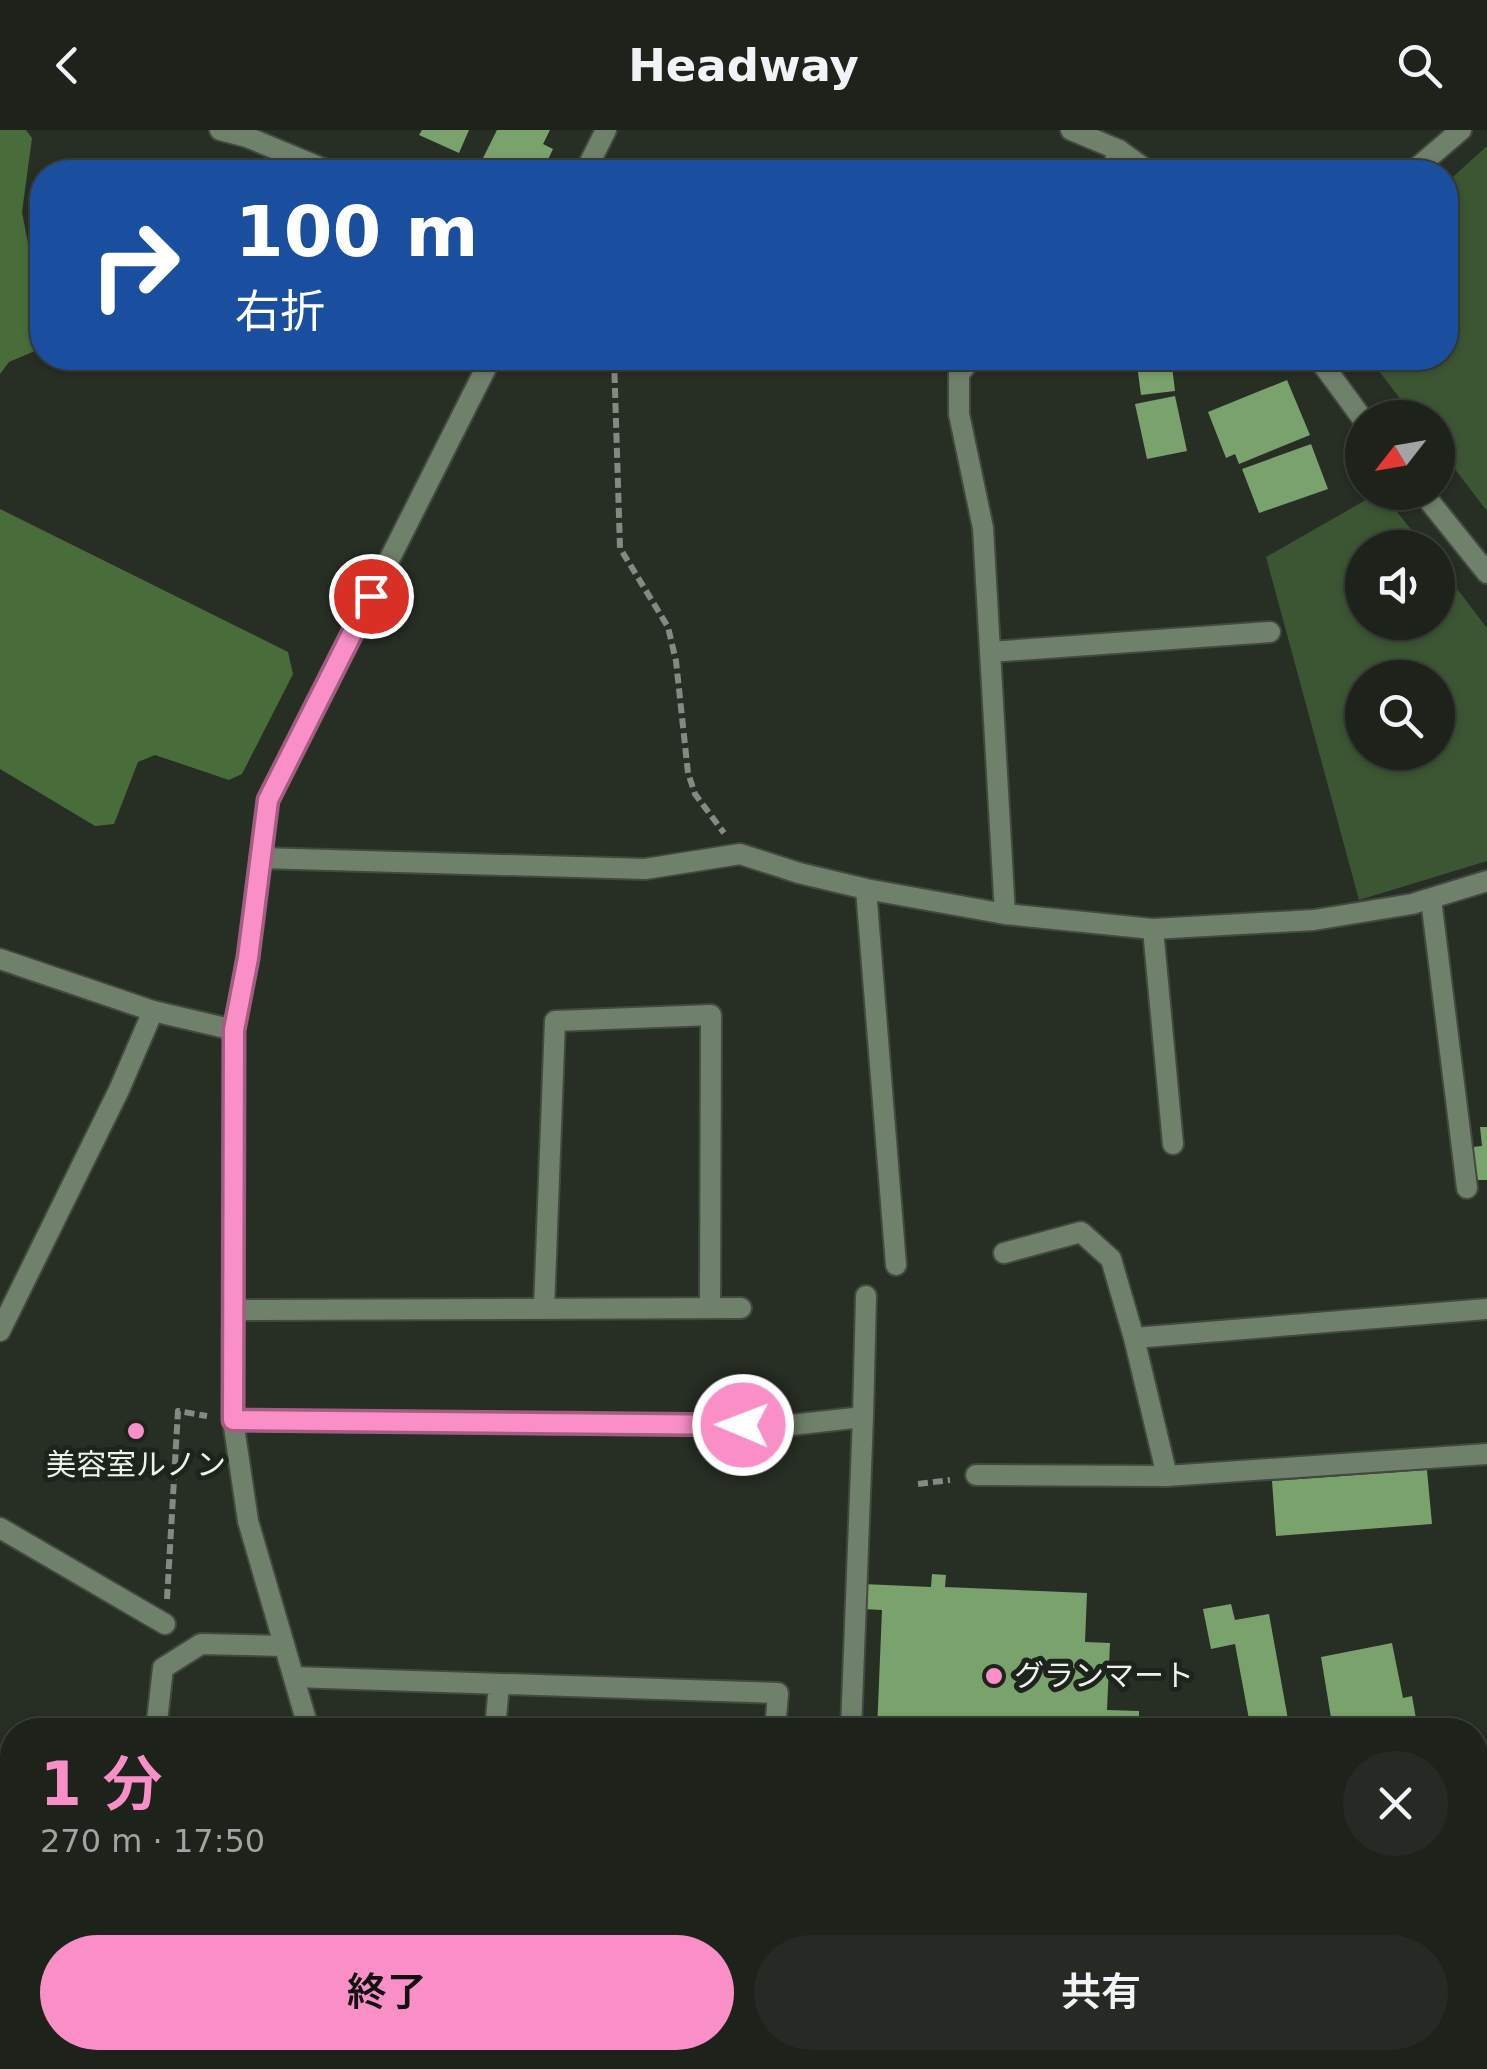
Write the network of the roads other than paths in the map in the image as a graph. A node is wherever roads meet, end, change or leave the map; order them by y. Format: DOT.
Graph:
graph roads {
  1 [pos="220,130"];
  2 [pos="606,130"];
  3 [pos="1071,130"];
  4 [pos="1461,130"];
  5 [pos="1119,150"];
  6 [pos="303,160"];
  7 [pos="591,160"];
  8 [pos="1115,160"];
  9 [pos="1132,160"];
  10 [pos="1426,160"];
  11 [pos="485,370"];
  12 [pos="962,370"];
  13 [pos="1327,370"];
  14 [pos="1349,400"];
  15 [pos="1436,510"];
  16 [pos="1487,573"];
  17 [pos="1270,632"];
  18 [pos="990,652"];
  19 [pos="260,858"];
  20 [pos="1487,881"];
  21 [pos="866,889"];
  22 [pos="1431,899"];
  23 [pos="1005,914"];
  24 [pos="1153,929"];
  25 [pos="0,960"];
  26 [pos="153,1011"];
  27 [pos="234,1030"];
  28 [pos="1173,1144"];
  29 [pos="1466,1188"];
  30 [pos="1004,1253"];
  31 [pos="896,1265"];
  32 [pos="866,1296"];
  33 [pos="544,1308"];
  34 [pos="710,1308"];
  35 [pos="741,1308"];
  36 [pos="1487,1309"];
  37 [pos="233,1310"];
  38 [pos="0,1331"];
  39 [pos="1134,1338"];
  40 [pos="863,1418"];
  41 [pos="233,1420"];
  42 [pos="1487,1454"];
  43 [pos="976,1475"];
  44 [pos="1167,1476"];
  45 [pos="0,1528"];
  46 [pos="165,1624"];
  47 [pos="282,1646"];
  48 [pos="294,1677"];
  49 [pos="499,1684"];
  50 [pos="157,1718"];
  51 [pos="305,1718"];
  52 [pos="496,1718"];
  53 [pos="776,1718"];
  54 [pos="851,1718"];
  1 -- 6 [label="street"];
  2 -- 7 [label="street"];
  3 -- 5 [label="street"];
  4 -- 10 [label="street"];
  5 -- 8 [label="street"];
  5 -- 9 [label="street"];
  11 -- 19 [label="street"];
  12 -- 18 [label="street"];
  13 -- 14 [label="street"];
  15 -- 16 [label="street"];
  17 -- 18 [label="street"];
  18 -- 23 [label="street"];
  19 -- 21 [label="street"];
  19 -- 27 [label="street"];
  20 -- 22 [label="street"];
  21 -- 23 [label="street"];
  21 -- 31 [label="street"];
  22 -- 24 [label="street"];
  22 -- 29 [label="street"];
  23 -- 24 [label="street"];
  24 -- 28 [label="street"];
  25 -- 26 [label="street"];
  26 -- 27 [label="street"];
  26 -- 38 [label="street"];
  27 -- 37 [label="street"];
  30 -- 39 [label="street"];
  32 -- 40 [label="street"];
  33 -- 34 [label="street"];
  33 -- 34 [label="street"];
  33 -- 37 [label="street"];
  34 -- 35 [label="street"];
  36 -- 39 [label="street"];
  37 -- 41 [label="street"];
  39 -- 44 [label="street"];
  40 -- 41 [label="street"];
  40 -- 54 [label="street"];
  41 -- 47 [label="street"];
  42 -- 44 [label="street"];
  43 -- 44 [label="street"];
  45 -- 46 [label="street"];
  47 -- 48 [label="street"];
  47 -- 50 [label="street"];
  48 -- 49 [label="street"];
  48 -- 51 [label="street"];
  49 -- 52 [label="street"];
  49 -- 53 [label="street"];
}
